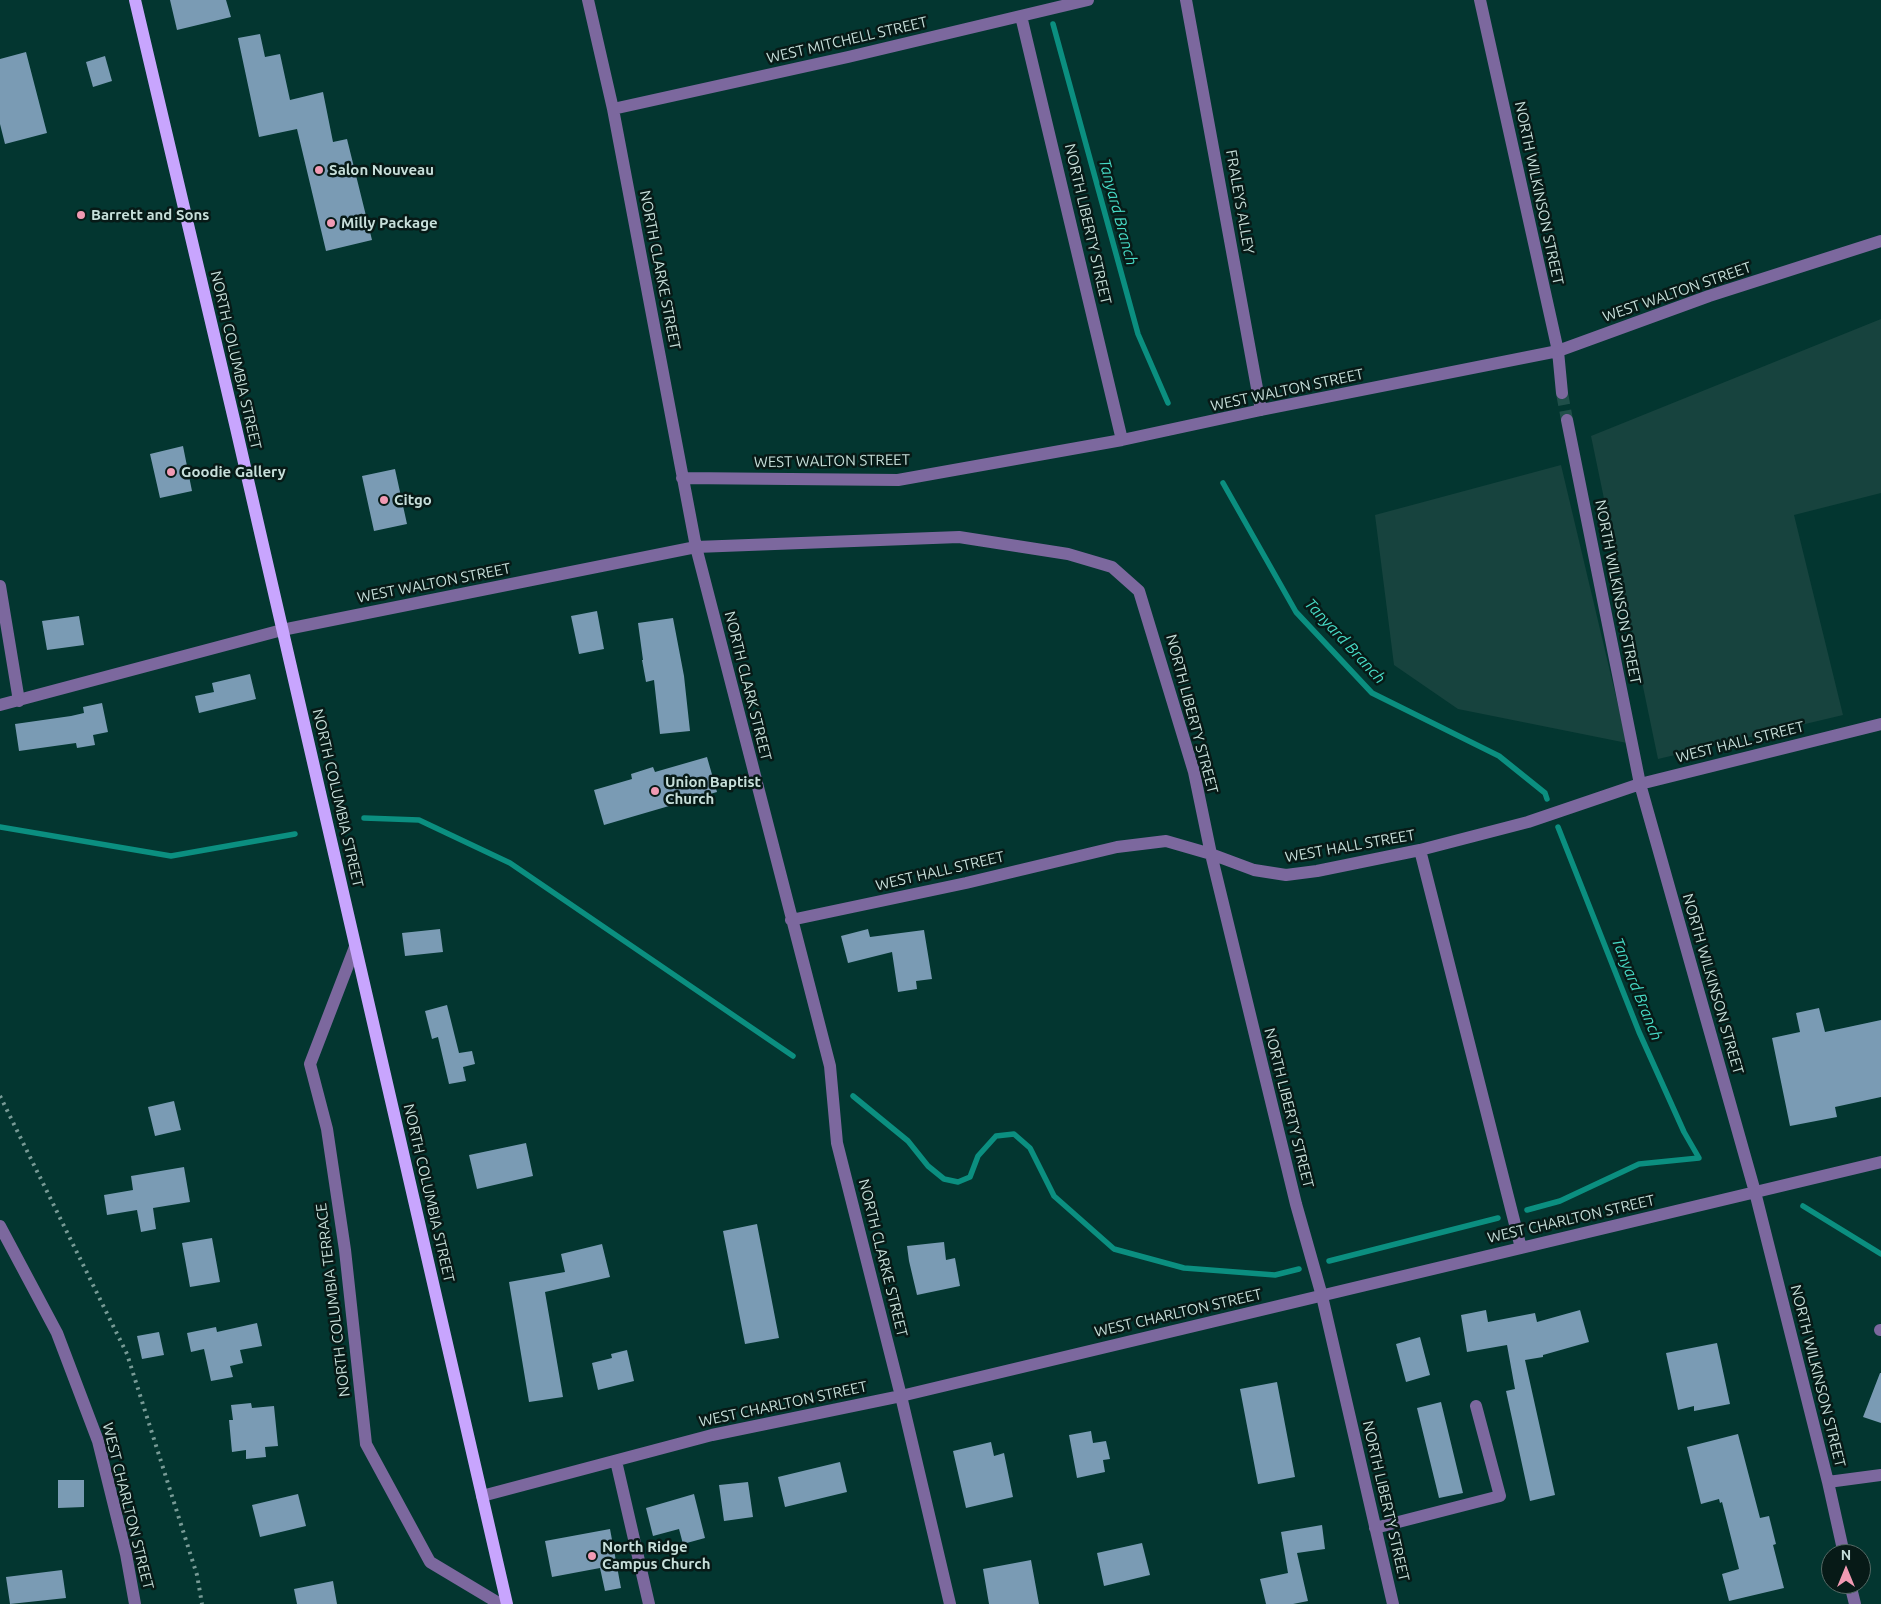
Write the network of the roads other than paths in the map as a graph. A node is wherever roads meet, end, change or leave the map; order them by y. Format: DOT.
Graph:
graph roads {
  1 [pos="135,0"];
  2 [pos="588,0"];
  3 [pos="1088,0"];
  4 [pos="1186,0"];
  5 [pos="1480,0"];
  6 [pos="1021,16"];
  7 [pos="613,109"];
  8 [pos="1881,241"];
  9 [pos="1558,351"];
  10 [pos="1562,393"];
  11 [pos="1261,410"];
  12 [pos="1567,420"];
  13 [pos="1122,440"];
  14 [pos="682,478"];
  15 [pos="696,547"];
  16 [pos="0,586"];
  17 [pos="1149,620"];
  18 [pos="282,630"];
  19 [pos="19,701"];
  20 [pos="0,704"];
  21 [pos="1881,724"];
  22 [pos="1640,784"];
  23 [pos="1420,850"];
  24 [pos="1210,854"];
  25 [pos="791,920"];
  26 [pos="355,947"];
  27 [pos="1881,1162"];
  28 [pos="1755,1192"];
  29 [pos="0,1226"];
  30 [pos="1521,1248"];
  31 [pos="1322,1296"];
  32 [pos="901,1396"];
  33 [pos="1476,1406"];
  34 [pos="616,1461"];
  35 [pos="1881,1474"];
  36 [pos="1828,1482"];
  37 [pos="482,1496"];
  38 [pos="1375,1528"];
  39 [pos="1842,1544"];
  40 [pos="135,1604"];
  41 [pos="500,1604"];
  42 [pos="507,1604"];
  43 [pos="649,1604"];
  44 [pos="950,1604"];
  45 [pos="1393,1604"];
  1 -- 18 [label="main road, NORTH COLUMBIA STREET"];
  2 -- 7 [label="street, NORTH CLARKE STREET"];
  3 -- 6 [label="street, WEST MITCHELL STREET"];
  4 -- 11 [label="street, FRALEYS ALLEY"];
  5 -- 9 [label="street, NORTH WILKINSON STREET"];
  6 -- 7 [label="street, WEST MITCHELL STREET"];
  6 -- 13 [label="street, NORTH LIBERTY STREET"];
  7 -- 14 [label="street, NORTH CLARKE STREET"];
  8 -- 9 [label="street, WEST WALTON STREET"];
  9 -- 10 [label="street, NORTH WILKINSON STREET"];
  9 -- 11 [label="street, WEST WALTON STREET"];
  11 -- 13 [label="street, WEST WALTON STREET"];
  12 -- 22 [label="street, NORTH WILKINSON STREET"];
  13 -- 14 [label="street, WEST WALTON STREET"];
  14 -- 15 [label="street, NORTH CLARKE STREET"];
  15 -- 17 [label="street, WEST WALTON STREET"];
  15 -- 18 [label="street, WEST WALTON STREET"];
  15 -- 25 [label="street, NORTH CLARK STREET"];
  16 -- 19 [label="street"];
  17 -- 24 [label="street, NORTH LIBERTY STREET"];
  18 -- 19 [label="street, WEST WALTON STREET"];
  18 -- 26 [label="main road, NORTH COLUMBIA STREET"];
  19 -- 20 [label="street, WEST WALTON STREET"];
  21 -- 22 [label="street, WEST HALL STREET"];
  22 -- 23 [label="street, WEST HALL STREET"];
  22 -- 28 [label="street, NORTH WILKINSON STREET"];
  23 -- 24 [label="street, WEST HALL STREET"];
  23 -- 30 [label="street"];
  24 -- 25 [label="street, WEST HALL STREET"];
  24 -- 31 [label="street, NORTH LIBERTY STREET"];
  25 -- 32 [label="street, NORTH CLARKE STREET"];
  26 -- 37 [label="main road, NORTH COLUMBIA STREET"];
  26 -- 41 [label="street, NORTH COLUMBIA TERRACE"];
  27 -- 28 [label="street, WEST CHARLTON STREET"];
  28 -- 30 [label="street, WEST CHARLTON STREET"];
  28 -- 36 [label="street, NORTH WILKINSON STREET"];
  29 -- 40 [label="street, WEST CHARLTON STREET"];
  30 -- 31 [label="street, WEST CHARLTON STREET"];
  31 -- 32 [label="street, WEST CHARLTON STREET"];
  31 -- 38 [label="street, NORTH LIBERTY STREET"];
  32 -- 34 [label="street, WEST CHARLTON STREET"];
  32 -- 44 [label="street, NORTH CLARKE STREET"];
  33 -- 38 [label="street"];
  34 -- 37 [label="street, WEST CHARLTON STREET"];
  34 -- 43 [label="street"];
  35 -- 36 [label="street"];
  36 -- 39 [label="street, NORTH WILKINSON STREET"];
  37 -- 42 [label="main road, NORTH COLUMBIA STREET"];
  38 -- 45 [label="street, NORTH LIBERTY STREET"];
}
